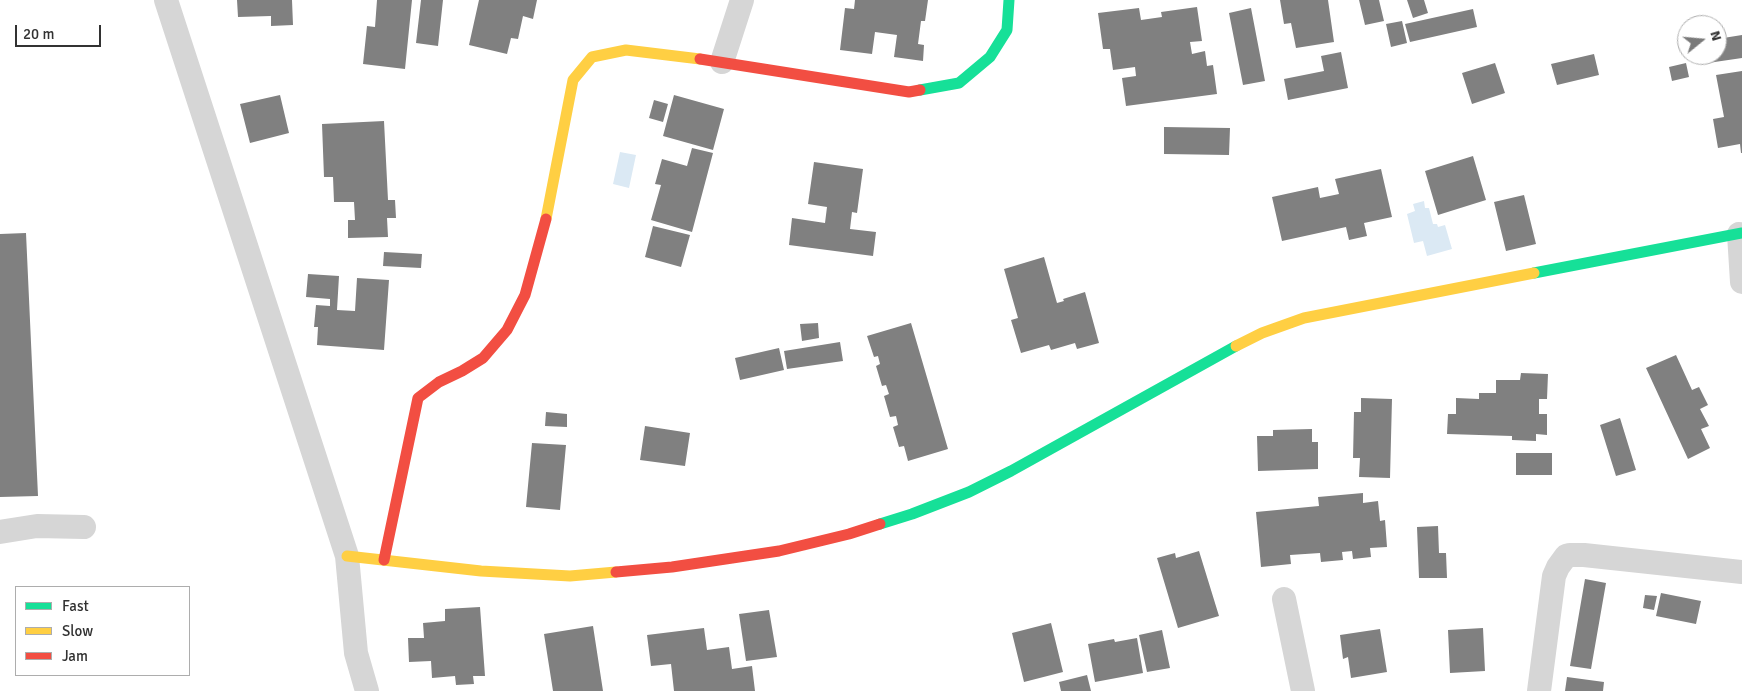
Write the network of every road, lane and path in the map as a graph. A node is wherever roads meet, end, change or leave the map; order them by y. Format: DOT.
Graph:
graph roads {
  1 [pos="166,0"];
  2 [pos="742,0"];
  3 [pos="1009,0"];
  4 [pos="722,62"];
  5 [pos="1740,233"];
  6 [pos="1742,282"];
  7 [pos="84,527"];
  8 [pos="0,532"];
  9 [pos="347,556"];
  10 [pos="384,560"];
  11 [pos="1742,572"];
  12 [pos="1284,599"];
  13 [pos="367,691"];
  14 [pos="1303,691"];
  15 [pos="1539,691"];
  1 -- 9 [label="street"];
  2 -- 4 [label="street"];
  3 -- 4 [label="street"];
  4 -- 10 [label="street"];
  5 -- 6 [label="street"];
  5 -- 10 [label="street"];
  7 -- 8 [label="street"];
  9 -- 10 [label="street"];
  9 -- 13 [label="street"];
  11 -- 15 [label="street"];
  12 -- 14 [label="street"];
}
